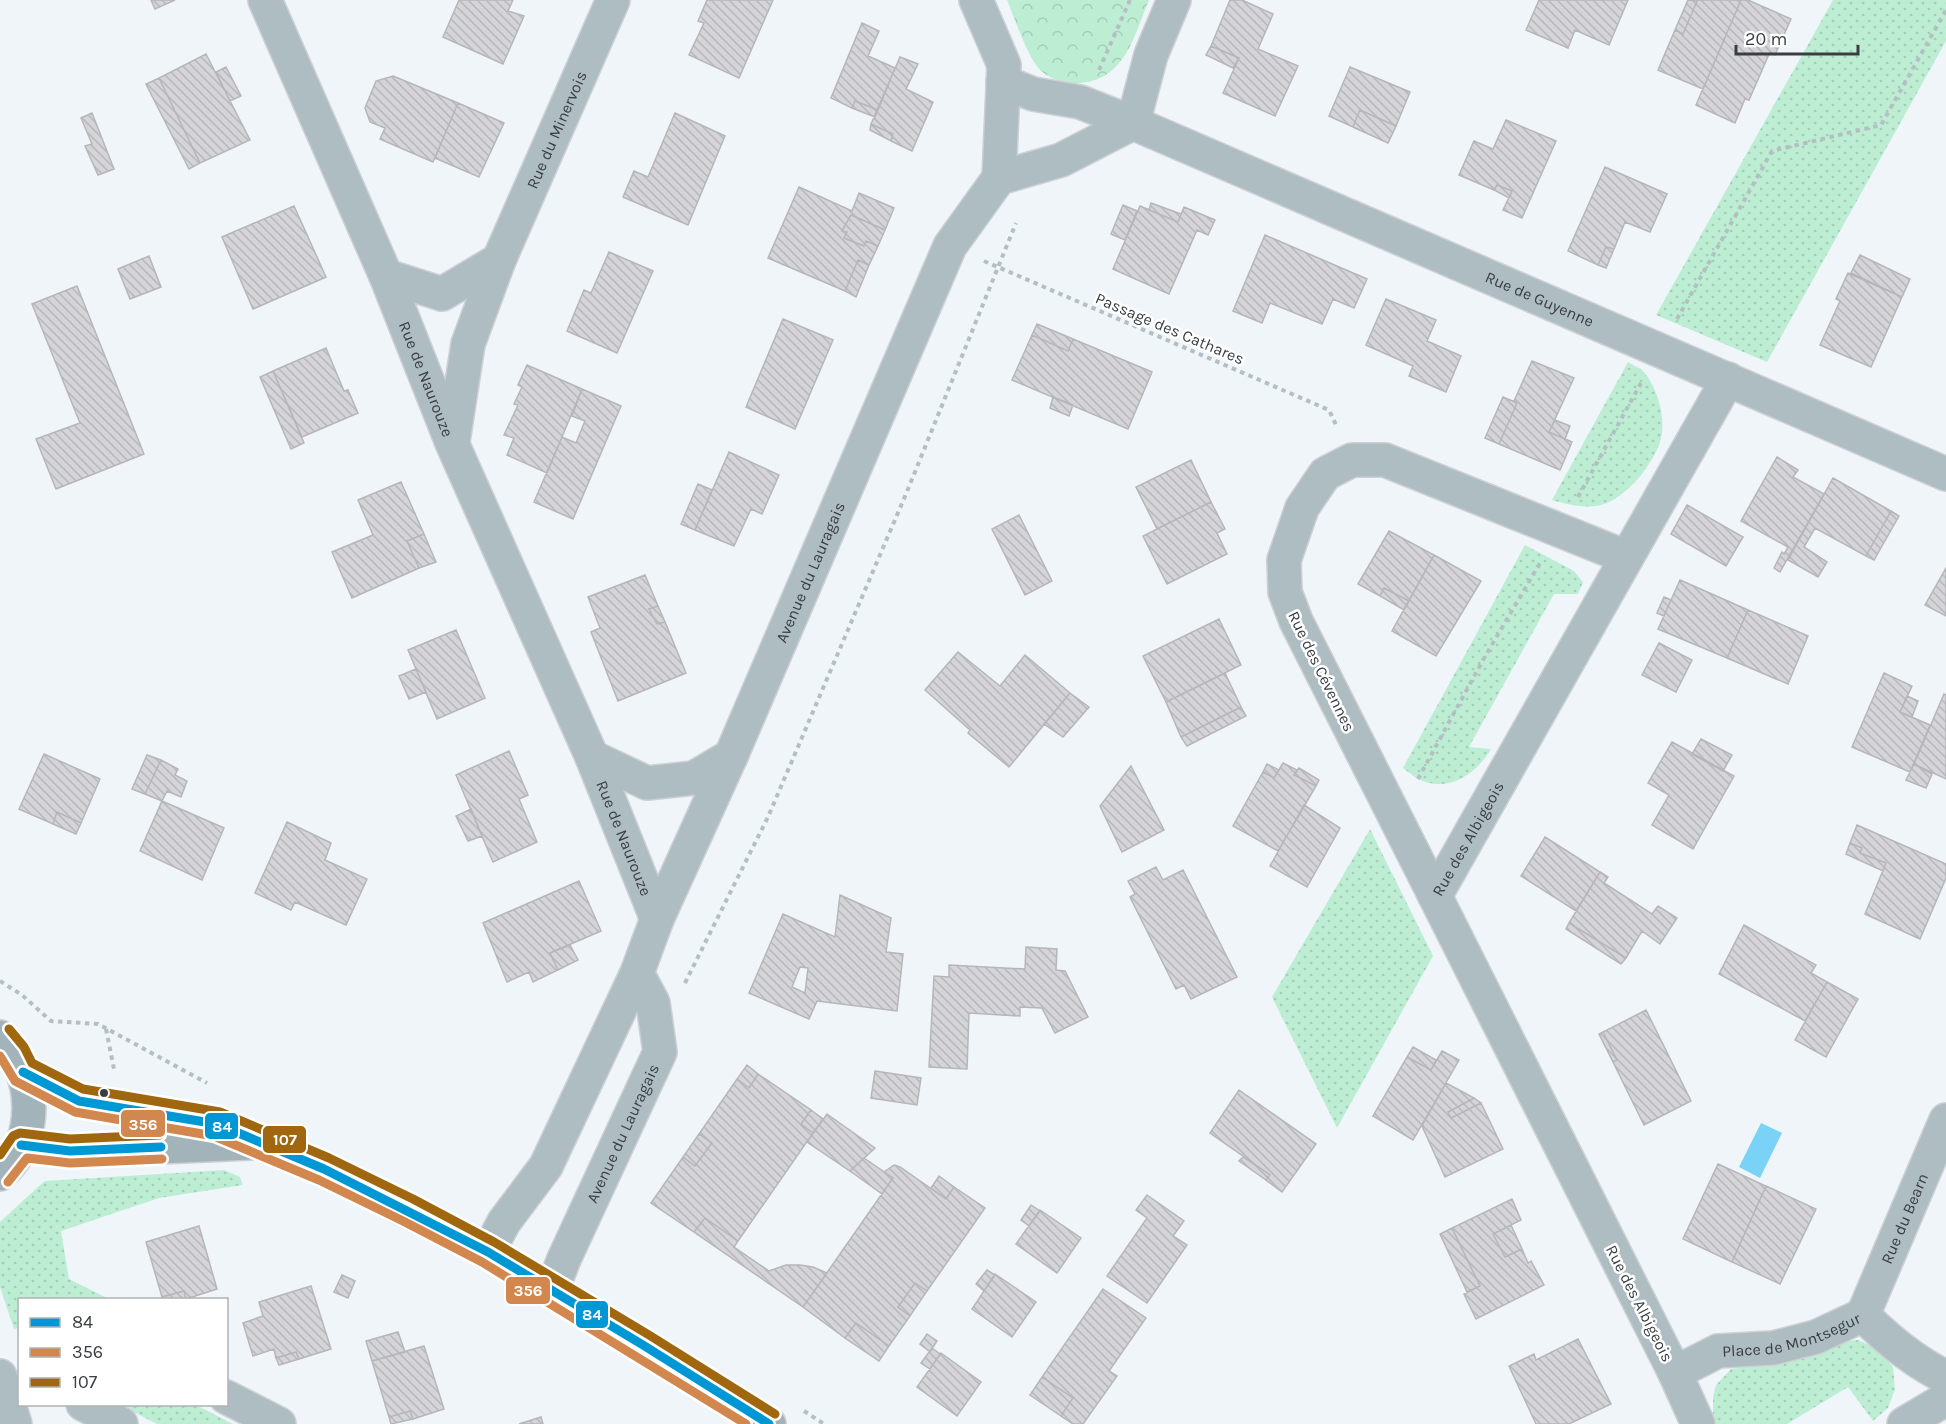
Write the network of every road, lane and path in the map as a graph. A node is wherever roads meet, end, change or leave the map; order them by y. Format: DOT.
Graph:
graph roads {
  1 [pos="265,0"];
  2 [pos="613,0"];
  3 [pos="976,0"];
  4 [pos="1130,0"];
  5 [pos="1174,0"];
  6 [pos="1946,10"];
  7 [pos="1093,72"];
  8 [pos="1003,82"];
  9 [pos="1133,123"];
  10 [pos="999,178"];
  11 [pos="1018,218"];
  12 [pos="950,246"];
  13 [pos="499,260"];
  14 [pos="997,266"];
  15 [pos="386,276"];
  16 [pos="1660,349"];
  17 [pos="1728,379"];
  18 [pos="452,443"];
  19 [pos="1352,460"];
  20 [pos="1946,474"];
  21 [pos="1560,530"];
  22 [pos="1626,557"];
  23 [pos="731,756"];
  24 [pos="592,758"];
  25 [pos="1388,803"];
  26 [pos="1435,896"];
  27 [pos="657,919"];
  28 [pos="637,973"];
  29 [pos="682,988"];
  30 [pos="0,1036"];
  31 [pos="23,1072"];
  32 [pos="1946,1120"];
  33 [pos="259,1143"];
  34 [pos="21,1145"];
  35 [pos="0,1174"];
  36 [pos="488,1252"];
  37 [pos="552,1290"];
  38 [pos="1863,1315"];
  39 [pos="1675,1373"];
  40 [pos="1946,1377"];
  41 [pos="228,1398"];
  42 [pos="1946,1400"];
  43 [pos="87,1406"];
  44 [pos="121,1424"];
  45 [pos="279,1424"];
  46 [pos="769,1424"];
  47 [pos="1698,1424"];
  48 [pos="1904,1424"];
  1 -- 15 [label="street, Rue de Naurouze"];
  2 -- 13 [label="street, Rue du Minervois"];
  3 -- 8 [label="street"];
  4 -- 7 [label="path"];
  5 -- 9 [label="street"];
  6 -- 16 [label="path"];
  8 -- 9 [label="street, Rue de Guyenne"];
  8 -- 10 [label="street"];
  9 -- 10 [label="street"];
  9 -- 16 [label="street, Rue de Guyenne"];
  10 -- 12 [label="street, Avenue du Lauragais"];
  11 -- 14 [label="path"];
  12 -- 14 [label="path, Passage des Cathares"];
  12 -- 23 [label="street, Avenue du Lauragais"];
  13 -- 15 [label="street"];
  13 -- 18 [label="street, Rue du Minervois"];
  14 -- 19 [label="path, Passage des Cathares"];
  14 -- 29 [label="path"];
  15 -- 18 [label="street, Rue de Naurouze"];
  16 -- 17 [label="street, Rue de Guyenne"];
  16 -- 21 [label="path"];
  17 -- 20 [label="street, Rue de Guyenne"];
  17 -- 22 [label="street, Rue des Albigeois"];
  18 -- 24 [label="street, Rue de Naurouze"];
  19 -- 21 [label="street, Rue des Cévennes"];
  19 -- 25 [label="street, Rue des Cévennes"];
  21 -- 22 [label="street, Rue des Cévennes"];
  21 -- 25 [label="path"];
  22 -- 26 [label="street, Rue des Albigeois"];
  23 -- 24 [label="street, Rue de Naurouze"];
  23 -- 27 [label="street, Avenue du Lauragais"];
  24 -- 27 [label="street, Rue de Naurouze"];
  25 -- 26 [label="street, Rue des Cévennes"];
  26 -- 39 [label="street, Rue des Albigeois"];
  27 -- 28 [label="street, Avenue du Lauragais"];
  28 -- 36 [label="street, Avenue du Lauragais"];
  28 -- 37 [label="street, Avenue du Lauragais"];
  30 -- 31 [label="main road"];
  31 -- 33 [label="main road"];
  31 -- 34 [label="main road"];
  32 -- 38 [label="street, Rue du Bearn"];
  33 -- 34 [label="main road"];
  33 -- 36 [label="main road"];
  34 -- 35 [label="main road"];
  36 -- 37 [label="main road"];
  37 -- 46 [label="main road"];
  38 -- 39 [label="street, Place de Montsegur"];
  38 -- 40 [label="street, Place de Montsegur"];
  39 -- 47 [label="street"];
  41 -- 45 [label="street"];
  42 -- 48 [label="street"];
  43 -- 44 [label="street"];
}
